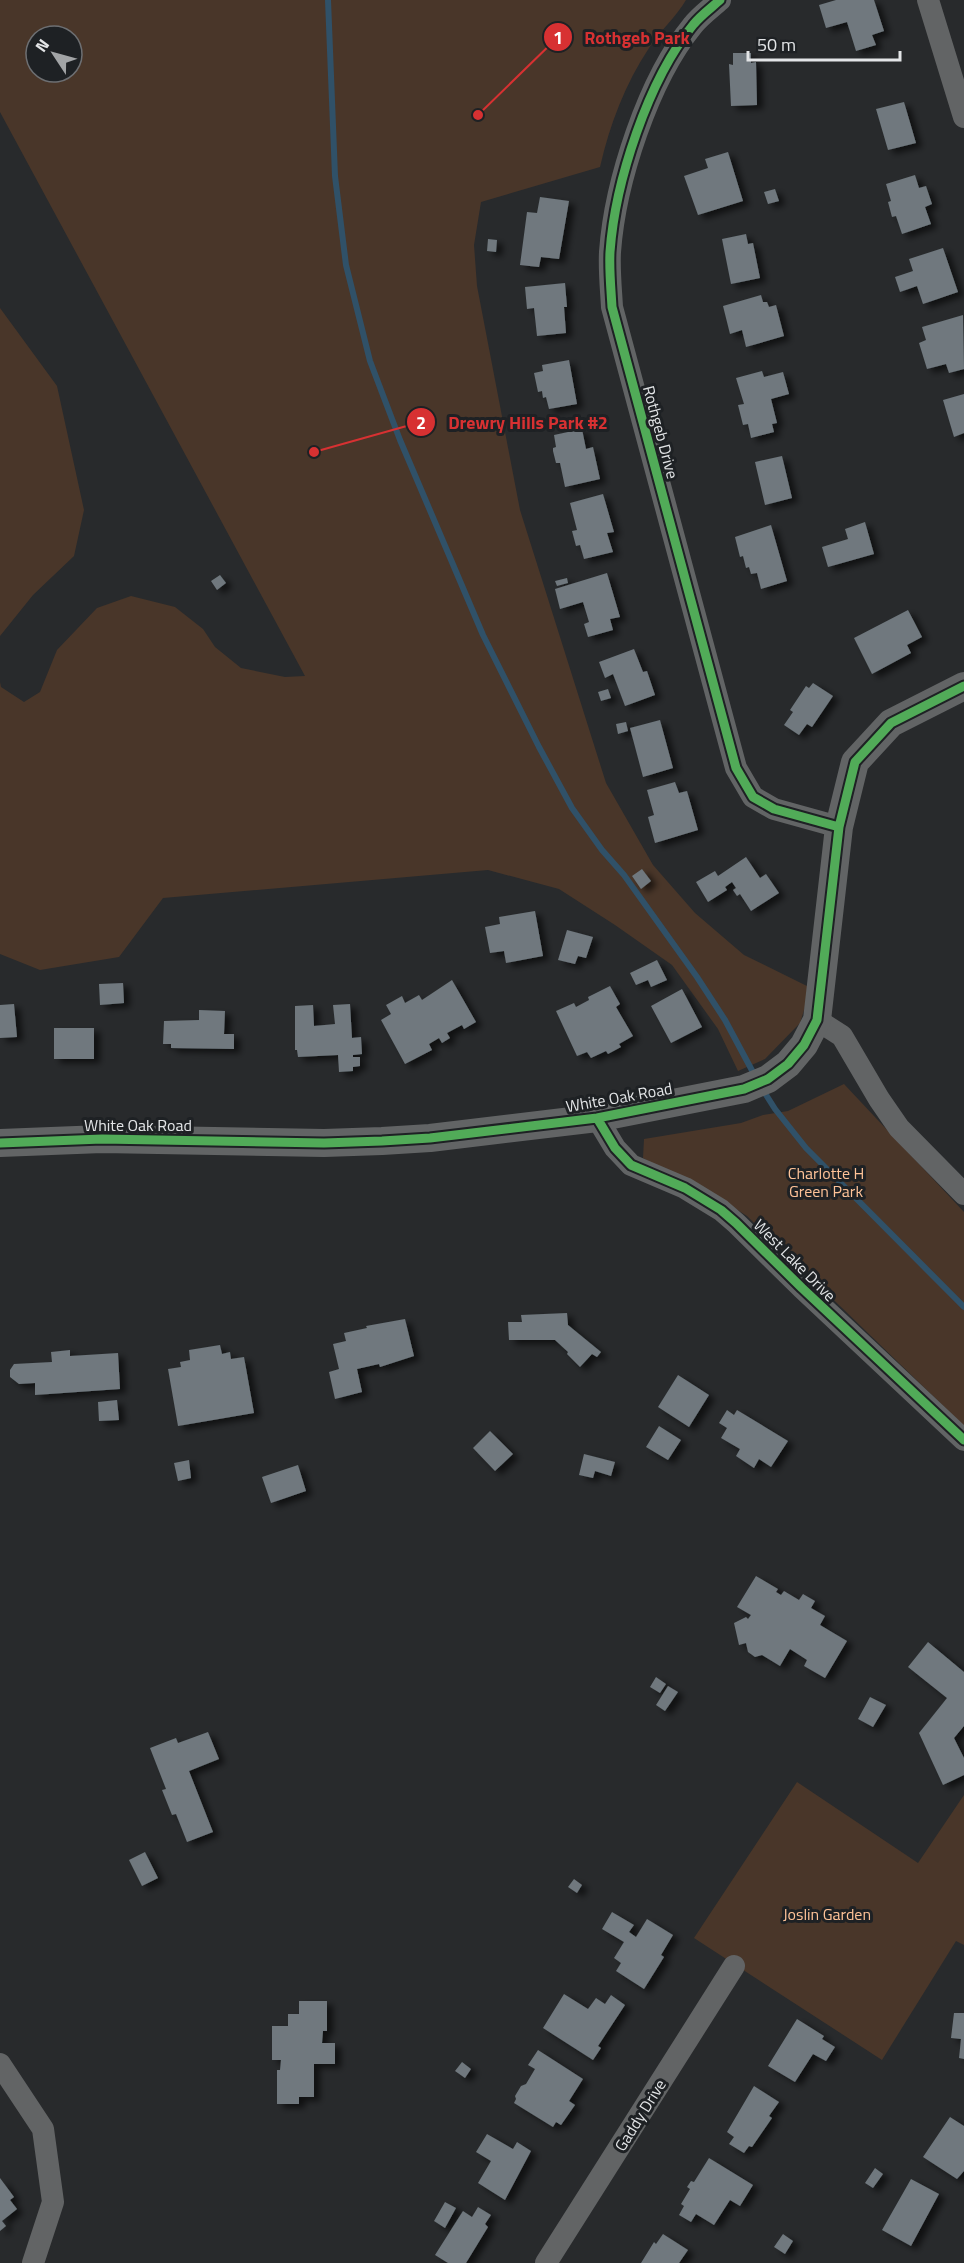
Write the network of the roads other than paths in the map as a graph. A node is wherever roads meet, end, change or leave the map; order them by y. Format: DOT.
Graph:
graph roads {
  1 [pos="720,0"];
  2 [pos="928,0"];
  3 [pos="964,117"];
  4 [pos="964,686"];
  5 [pos="839,827"];
  6 [pos="817,1020"];
  7 [pos="597,1118"];
  8 [pos="0,1143"];
  9 [pos="964,1194"];
  10 [pos="964,1440"];
  11 [pos="734,1966"];
  12 [pos="0,2064"];
  13 [pos="33,2263"];
  14 [pos="546,2263"];
  1 -- 5 [label="street, Rothgeb Drive"];
  2 -- 3 [label="street"];
  4 -- 5 [label="street, White Oak Road"];
  5 -- 6 [label="street, White Oak Road"];
  6 -- 7 [label="street, White Oak Road"];
  6 -- 9 [label="street"];
  7 -- 8 [label="street, White Oak Road"];
  7 -- 10 [label="street, West Lake Drive"];
  11 -- 14 [label="street, Gaddy Drive"];
  12 -- 13 [label="street"];
}
